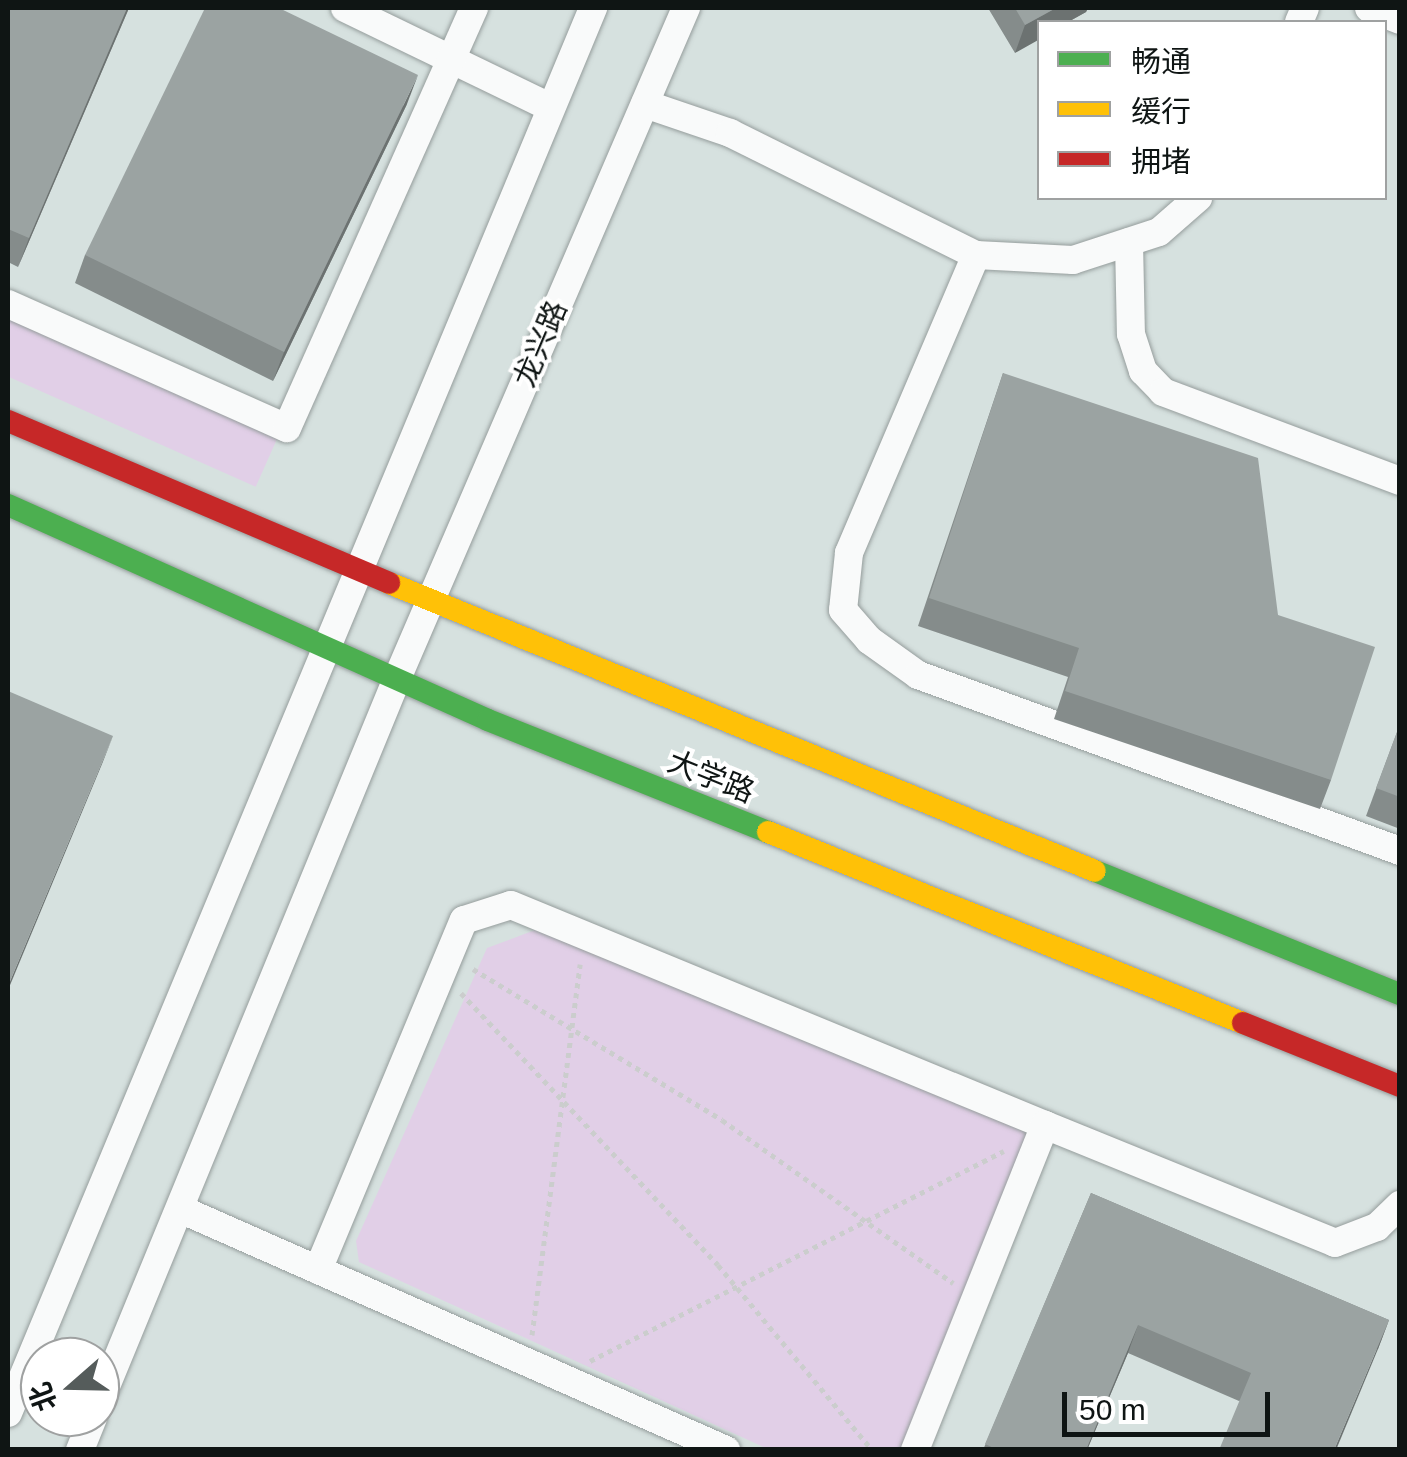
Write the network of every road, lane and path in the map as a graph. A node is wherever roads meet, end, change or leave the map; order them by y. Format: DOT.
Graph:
graph roads {
  1 [pos="345,8"];
  2 [pos="474,8"];
  3 [pos="593,8"];
  4 [pos="686,8"];
  5 [pos="1368,8"];
  6 [pos="1400,20"];
  7 [pos="453,57"];
  8 [pos="645,104"];
  9 [pos="550,107"];
  10 [pos="1196,200"];
  11 [pos="1129,242"];
  12 [pos="976,256"];
  13 [pos="8,304"];
  14 [pos="8,422"];
  15 [pos="1400,482"];
  16 [pos="8,505"];
  17 [pos="355,569"];
  18 [pos="430,600"];
  19 [pos="322,648"];
  20 [pos="396,680"];
  21 [pos="1400,852"];
  22 [pos="584,935"];
  23 [pos="446,964"];
  24 [pos="1400,994"];
  25 [pos="570,1028"];
  26 [pos="1400,1086"];
  27 [pos="561,1100"];
  28 [pos="1044,1129"];
  29 [pos="1400,1206"];
  30 [pos="180,1209"];
  31 [pos="862,1220"];
  32 [pos="318,1270"];
  33 [pos="736,1286"];
  34 [pos="976,1299"];
  35 [pos="120,1353"];
  36 [pos="529,1362"];
  37 [pos="561,1377"];
  38 [pos="8,1413"];
  39 [pos="726,1450"];
  40 [pos="872,1450"];
  41 [pos="916,1450"];
  1 -- 7 [label="street"];
  2 -- 7 [label="street"];
  3 -- 9 [label="street"];
  4 -- 8 [label="street, 龙兴路"];
  5 -- 6 [label="street"];
  7 -- 9 [label="street"];
  7 -- 13 [label="street"];
  8 -- 12 [label="street"];
  8 -- 18 [label="street, 龙兴路"];
  9 -- 17 [label="street"];
  10 -- 11 [label="street"];
  11 -- 12 [label="street"];
  11 -- 15 [label="street"];
  12 -- 21 [label="street"];
  14 -- 17 [label="main road, 大学路"];
  16 -- 19 [label="main road, 大学路"];
  17 -- 18 [label="main road, 大学路"];
  17 -- 19 [label="street"];
  18 -- 20 [label="street, 龙兴路"];
  18 -- 24 [label="main road, 大学路"];
  19 -- 20 [label="main road, 大学路"];
  19 -- 38 [label="street"];
  20 -- 26 [label="main road, 大学路"];
  20 -- 30 [label="street, 龙兴路"];
  22 -- 23 [label="street"];
  22 -- 25 [label="path"];
  22 -- 28 [label="street"];
  23 -- 25 [label="path"];
  23 -- 27 [label="path"];
  23 -- 32 [label="street"];
  25 -- 27 [label="path"];
  25 -- 31 [label="path"];
  27 -- 33 [label="path"];
  27 -- 36 [label="path"];
  28 -- 29 [label="street"];
  28 -- 31 [label="path"];
  28 -- 34 [label="street"];
  30 -- 32 [label="street"];
  30 -- 35 [label="street, 龙兴路"];
  31 -- 33 [label="path"];
  31 -- 34 [label="path"];
  32 -- 36 [label="street"];
  33 -- 37 [label="path"];
  33 -- 40 [label="path"];
  34 -- 41 [label="street"];
  36 -- 37 [label="street"];
  37 -- 39 [label="street"];
}
